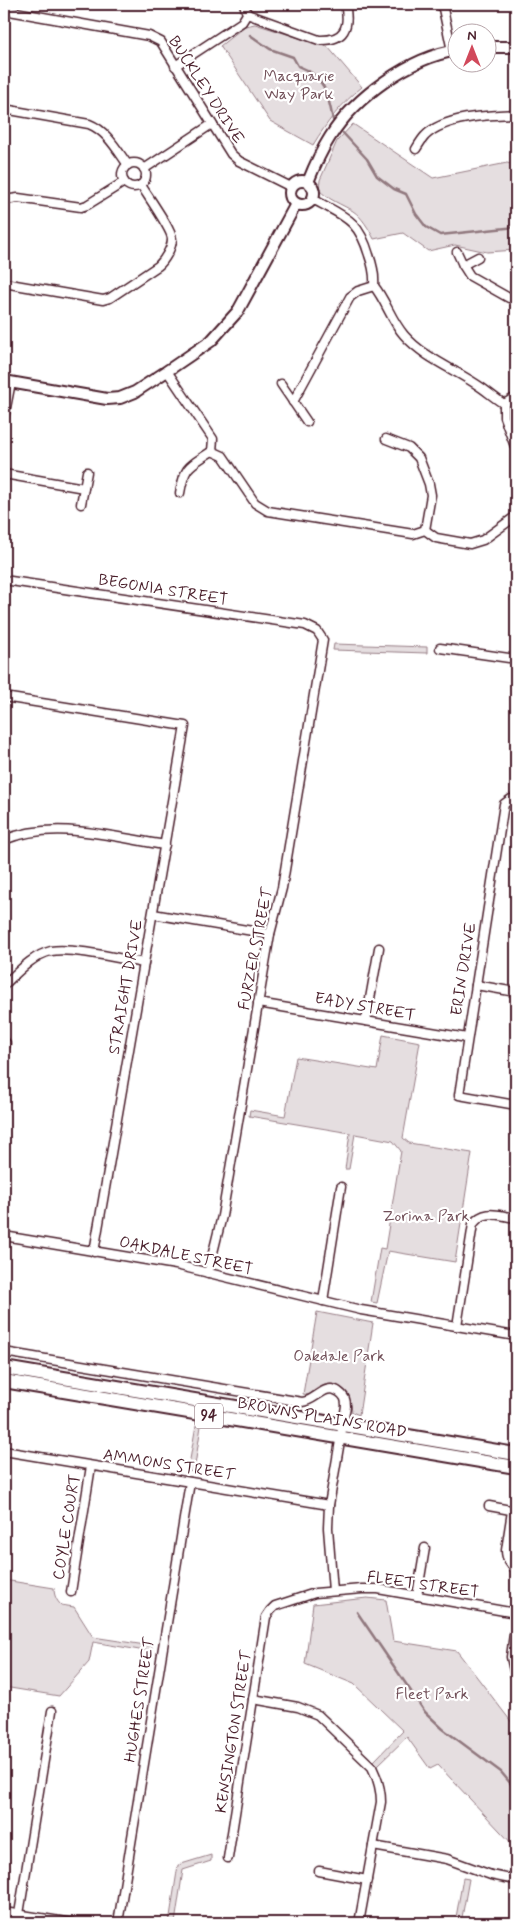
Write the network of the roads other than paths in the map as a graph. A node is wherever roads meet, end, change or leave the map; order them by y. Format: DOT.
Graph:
graph roads {
  1 [pos="244,4"];
  2 [pos="345,4"];
  3 [pos="442,4"];
  4 [pos="4,10"];
  5 [pos="247,14"];
  6 [pos="448,25"];
  7 [pos="498,46"];
  8 [pos="516,47"];
  9 [pos="448,53"];
  10 [pos="176,66"];
  11 [pos="4,110"];
  12 [pos="516,114"];
  13 [pos="212,124"];
  14 [pos="416,149"];
  15 [pos="128,165"];
  16 [pos="144,169"];
  17 [pos="124,182"];
  18 [pos="308,182"];
  19 [pos="141,185"];
  20 [pos="291,188"];
  21 [pos="313,199"];
  22 [pos="4,200"];
  23 [pos="296,204"];
  24 [pos="457,252"];
  25 [pos="478,257"];
  26 [pos="464,265"];
  27 [pos="4,284"];
  28 [pos="374,286"];
  29 [pos="516,300"];
  30 [pos="168,370"];
  31 [pos="7,381"];
  32 [pos="281,384"];
  33 [pos="516,397"];
  34 [pos="293,402"];
  35 [pos="504,404"];
  36 [pos="4,418"];
  37 [pos="307,422"];
  38 [pos="386,439"];
  39 [pos="516,449"];
  40 [pos="212,451"];
  41 [pos="87,472"];
  42 [pos="4,474"];
  43 [pos="84,488"];
  44 [pos="180,492"];
  45 [pos="81,504"];
  46 [pos="516,516"];
  47 [pos="425,530"];
  48 [pos="4,580"];
  49 [pos="317,631"];
  50 [pos="440,648"];
  51 [pos="516,659"];
  52 [pos="4,697"];
  53 [pos="516,799"];
  54 [pos="4,840"];
  55 [pos="165,845"];
  56 [pos="153,914"];
  57 [pos="270,934"];
  58 [pos="379,948"];
  59 [pos="144,963"];
  60 [pos="4,985"];
  61 [pos="476,985"];
  62 [pos="516,992"];
  63 [pos="258,1003"];
  64 [pos="366,1021"];
  65 [pos="468,1038"];
  66 [pos="4,1041"];
  67 [pos="4,1050"];
  68 [pos="516,1105"];
  69 [pos="341,1187"];
  70 [pos="516,1218"];
  71 [pos="4,1236"];
  72 [pos="94,1252"];
  73 [pos="208,1273"];
  74 [pos="323,1301"];
  75 [pos="457,1326"];
  76 [pos="516,1336"];
  77 [pos="4,1352"];
  78 [pos="4,1368"];
  79 [pos="4,1381"];
  80 [pos="342,1431"];
  81 [pos="4,1452"];
  82 [pos="516,1454"];
  83 [pos="91,1466"];
  84 [pos="516,1467"];
  85 [pos="190,1482"];
  86 [pos="329,1505"];
  87 [pos="488,1506"];
  88 [pos="514,1511"];
  89 [pos="425,1548"];
  90 [pos="516,1570"];
  91 [pos="333,1591"];
  92 [pos="71,1592"];
  93 [pos="417,1596"];
  94 [pos="270,1611"];
  95 [pos="516,1613"];
  96 [pos="516,1618"];
  97 [pos="514,1664"];
  98 [pos="516,1680"];
  99 [pos="253,1700"];
  100 [pos="52,1711"];
  101 [pos="373,1846"];
  102 [pos="228,1858"];
  103 [pos="319,1871"];
  104 [pos="367,1880"];
  105 [pos="516,1880"];
  106 [pos="4,1912"];
  107 [pos="19,1914"];
  108 [pos="60,1922"];
  109 [pos="72,1923"];
  110 [pos="118,1923"];
  111 [pos="359,1923"];
  1 -- 5 [label="street"];
  2 -- 5 [label="street"];
  3 -- 6 [label="street"];
  4 -- 10 [label="street, BUCKLEY DRIVE"];
  5 -- 10 [label="street"];
  7 -- 8 [label="street"];
  9 -- 18 [label="street"];
  10 -- 13 [label="street, BUCKLEY DRIVE"];
  11 -- 15 [label="street"];
  12 -- 14 [label="street"];
  13 -- 16 [label="street"];
  13 -- 20 [label="street, BUCKLEY DRIVE"];
  15 -- 16 [label="street"];
  15 -- 17 [label="street"];
  16 -- 19 [label="street"];
  17 -- 19 [label="street"];
  17 -- 22 [label="street"];
  18 -- 20 [label="street"];
  18 -- 21 [label="street"];
  19 -- 27 [label="street"];
  20 -- 23 [label="street"];
  21 -- 23 [label="street"];
  21 -- 28 [label="street"];
  23 -- 30 [label="street"];
  24 -- 26 [label="street"];
  25 -- 26 [label="street"];
  26 -- 29 [label="street"];
  28 -- 34 [label="street"];
  28 -- 35 [label="street"];
  30 -- 31 [label="street"];
  30 -- 40 [label="street"];
  31 -- 36 [label="street"];
  32 -- 34 [label="street"];
  33 -- 35 [label="street"];
  34 -- 37 [label="street"];
  35 -- 39 [label="street"];
  38 -- 47 [label="street"];
  40 -- 44 [label="street"];
  40 -- 47 [label="street"];
  41 -- 43 [label="street"];
  42 -- 43 [label="street"];
  43 -- 45 [label="street"];
  46 -- 47 [label="street"];
  48 -- 49 [label="street, BEGONIA STREET"];
  49 -- 57 [label="street, FURZER STREET"];
  50 -- 51 [label="street"];
  52 -- 55 [label="street, STRAIGHT DRIVE"];
  53 -- 61 [label="street, ERIN DRIVE"];
  54 -- 55 [label="street"];
  55 -- 56 [label="street, STRAIGHT DRIVE"];
  56 -- 57 [label="street"];
  56 -- 59 [label="street, STRAIGHT DRIVE"];
  57 -- 63 [label="street, FURZER STREET"];
  58 -- 64 [label="street"];
  59 -- 60 [label="street"];
  59 -- 72 [label="street, STRAIGHT DRIVE"];
  61 -- 62 [label="street"];
  61 -- 65 [label="street, ERIN DRIVE"];
  63 -- 64 [label="street, EADY STREET"];
  63 -- 73 [label="street, FURZER STREET"];
  64 -- 65 [label="street, EADY STREET"];
  65 -- 68 [label="street, ERIN DRIVE"];
  66 -- 67 [label="street"];
  69 -- 74 [label="street"];
  70 -- 75 [label="street"];
  71 -- 72 [label="street, OAKDALE STREET"];
  72 -- 73 [label="street, OAKDALE STREET"];
  73 -- 74 [label="street, OAKDALE STREET"];
  74 -- 75 [label="street, OAKDALE STREET"];
  75 -- 76 [label="street, OAKDALE STREET"];
  77 -- 80 [label="street, BROWNS PLAINS ROAD"];
  78 -- 80 [label="main road, BROWNS PLAINS ROAD / 94"];
  79 -- 80 [label="main road, BROWNS PLAINS ROAD / 94"];
  80 -- 82 [label="main road, BROWNS PLAINS ROAD / 94"];
  80 -- 84 [label="main road, BROWNS PLAINS ROAD / 94"];
  80 -- 86 [label="street"];
  81 -- 83 [label="street, AMMONS STREET"];
  83 -- 85 [label="street, AMMONS STREET"];
  83 -- 92 [label="street, COYLE COURT"];
  85 -- 86 [label="street, AMMONS STREET"];
  85 -- 110 [label="street, HUGHES STREET"];
  86 -- 91 [label="street"];
  87 -- 88 [label="street"];
  88 -- 90 [label="street"];
  89 -- 93 [label="street"];
  91 -- 93 [label="street, FLEET STREET"];
  91 -- 94 [label="street, FLEET STREET"];
  93 -- 95 [label="street, FLEET STREET"];
  94 -- 99 [label="street, KENSINGTON STREET"];
  96 -- 97 [label="street"];
  97 -- 98 [label="street"];
  99 -- 101 [label="street"];
  99 -- 102 [label="street, KENSINGTON STREET"];
  100 -- 107 [label="street"];
  101 -- 104 [label="street"];
  101 -- 105 [label="street"];
  103 -- 104 [label="street"];
  104 -- 111 [label="street"];
  106 -- 107 [label="street"];
  107 -- 108 [label="street"];
  108 -- 109 [label="street"];
}
